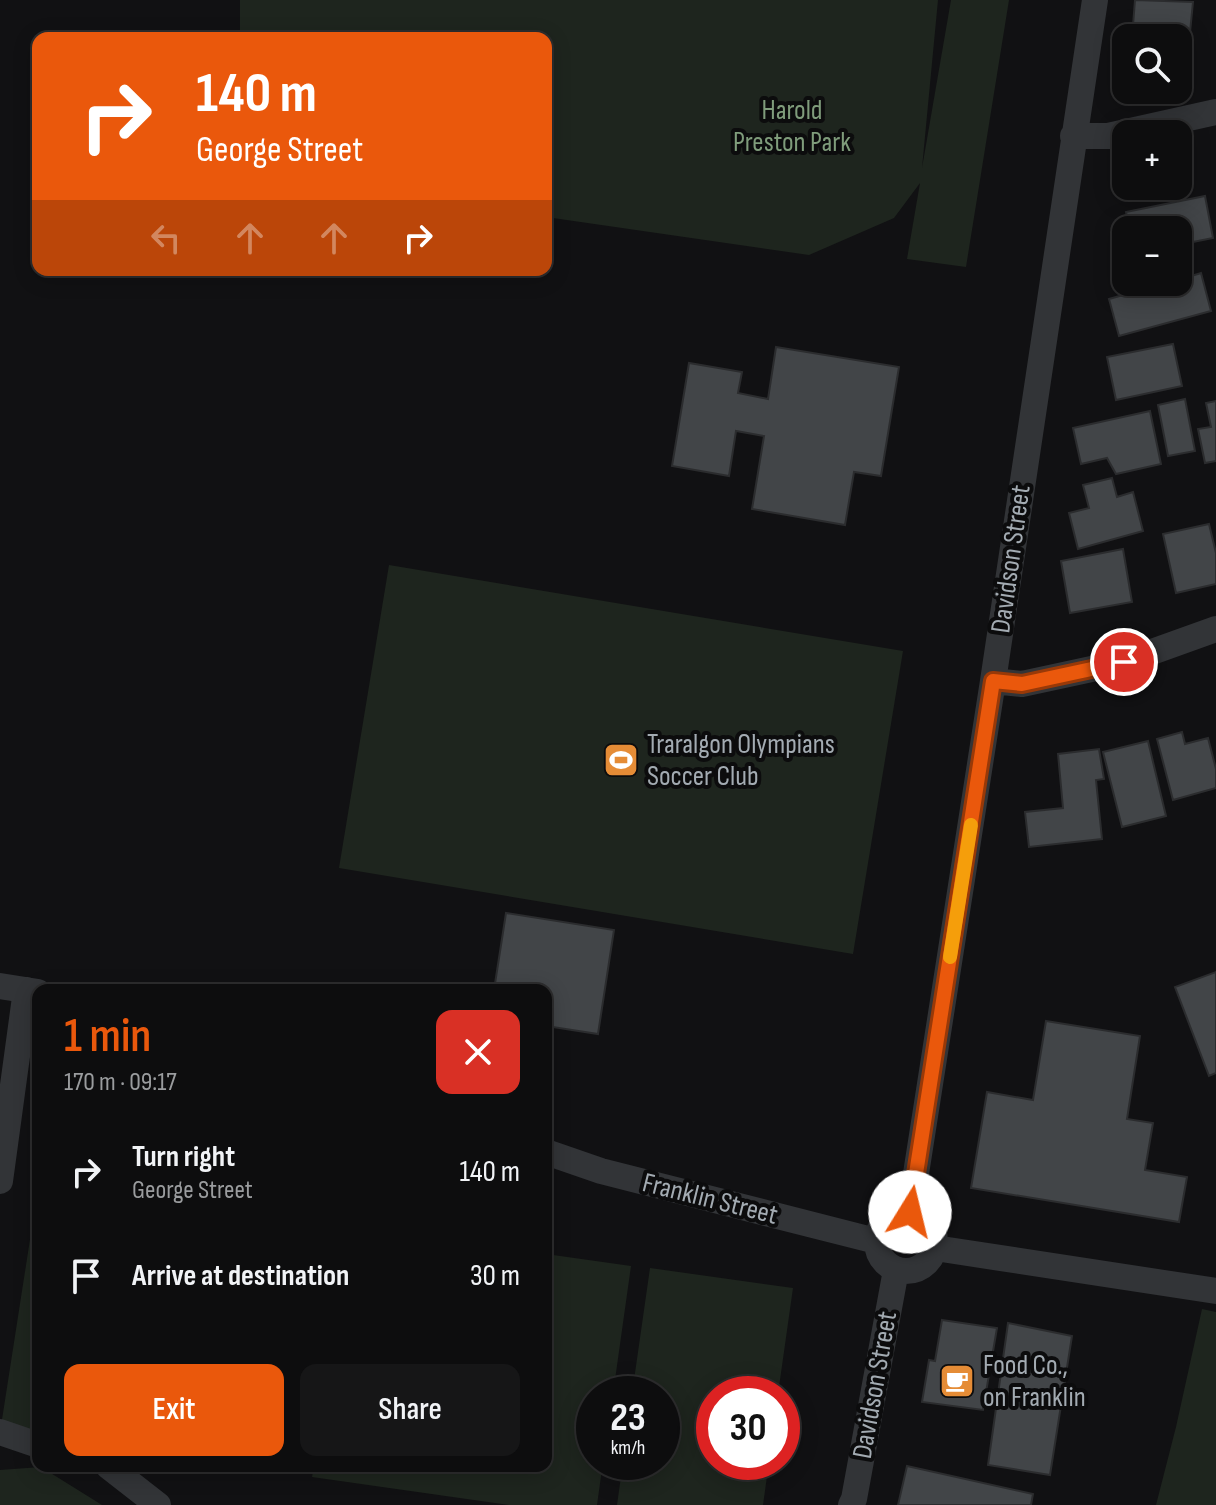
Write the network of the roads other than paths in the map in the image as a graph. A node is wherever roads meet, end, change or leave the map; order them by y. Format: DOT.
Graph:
graph roads {
  1 [pos="1095,0"];
  2 [pos="1216,112"];
  3 [pos="1073,136"];
  4 [pos="1216,629"];
  5 [pos="993,681"];
  6 [pos="0,986"];
  7 [pos="32,991"];
  8 [pos="552,1154"];
  9 [pos="0,1181"];
  10 [pos="910,1212"];
  11 [pos="876,1241"];
  12 [pos="935,1248"];
  13 [pos="896,1270"];
  14 [pos="1216,1291"];
  15 [pos="0,1432"];
  16 [pos="32,1443"];
  17 [pos="116,1472"];
  18 [pos="853,1502"];
  19 [pos="158,1505"];
  1 -- 3 [label="street, Davidson Street"];
  2 -- 3 [label="street"];
  3 -- 5 [label="street, Davidson Street"];
  4 -- 5 [label="street"];
  5 -- 10 [label="street, Davidson Street"];
  6 -- 7 [label="street"];
  7 -- 9 [label="street"];
  8 -- 11 [label="street, Franklin Street"];
  10 -- 11 [label="street"];
  10 -- 12 [label="street"];
  11 -- 13 [label="street"];
  12 -- 13 [label="street"];
  12 -- 14 [label="street"];
  13 -- 18 [label="street, Davidson Street"];
  15 -- 16 [label="street"];
  17 -- 19 [label="street"];
}
